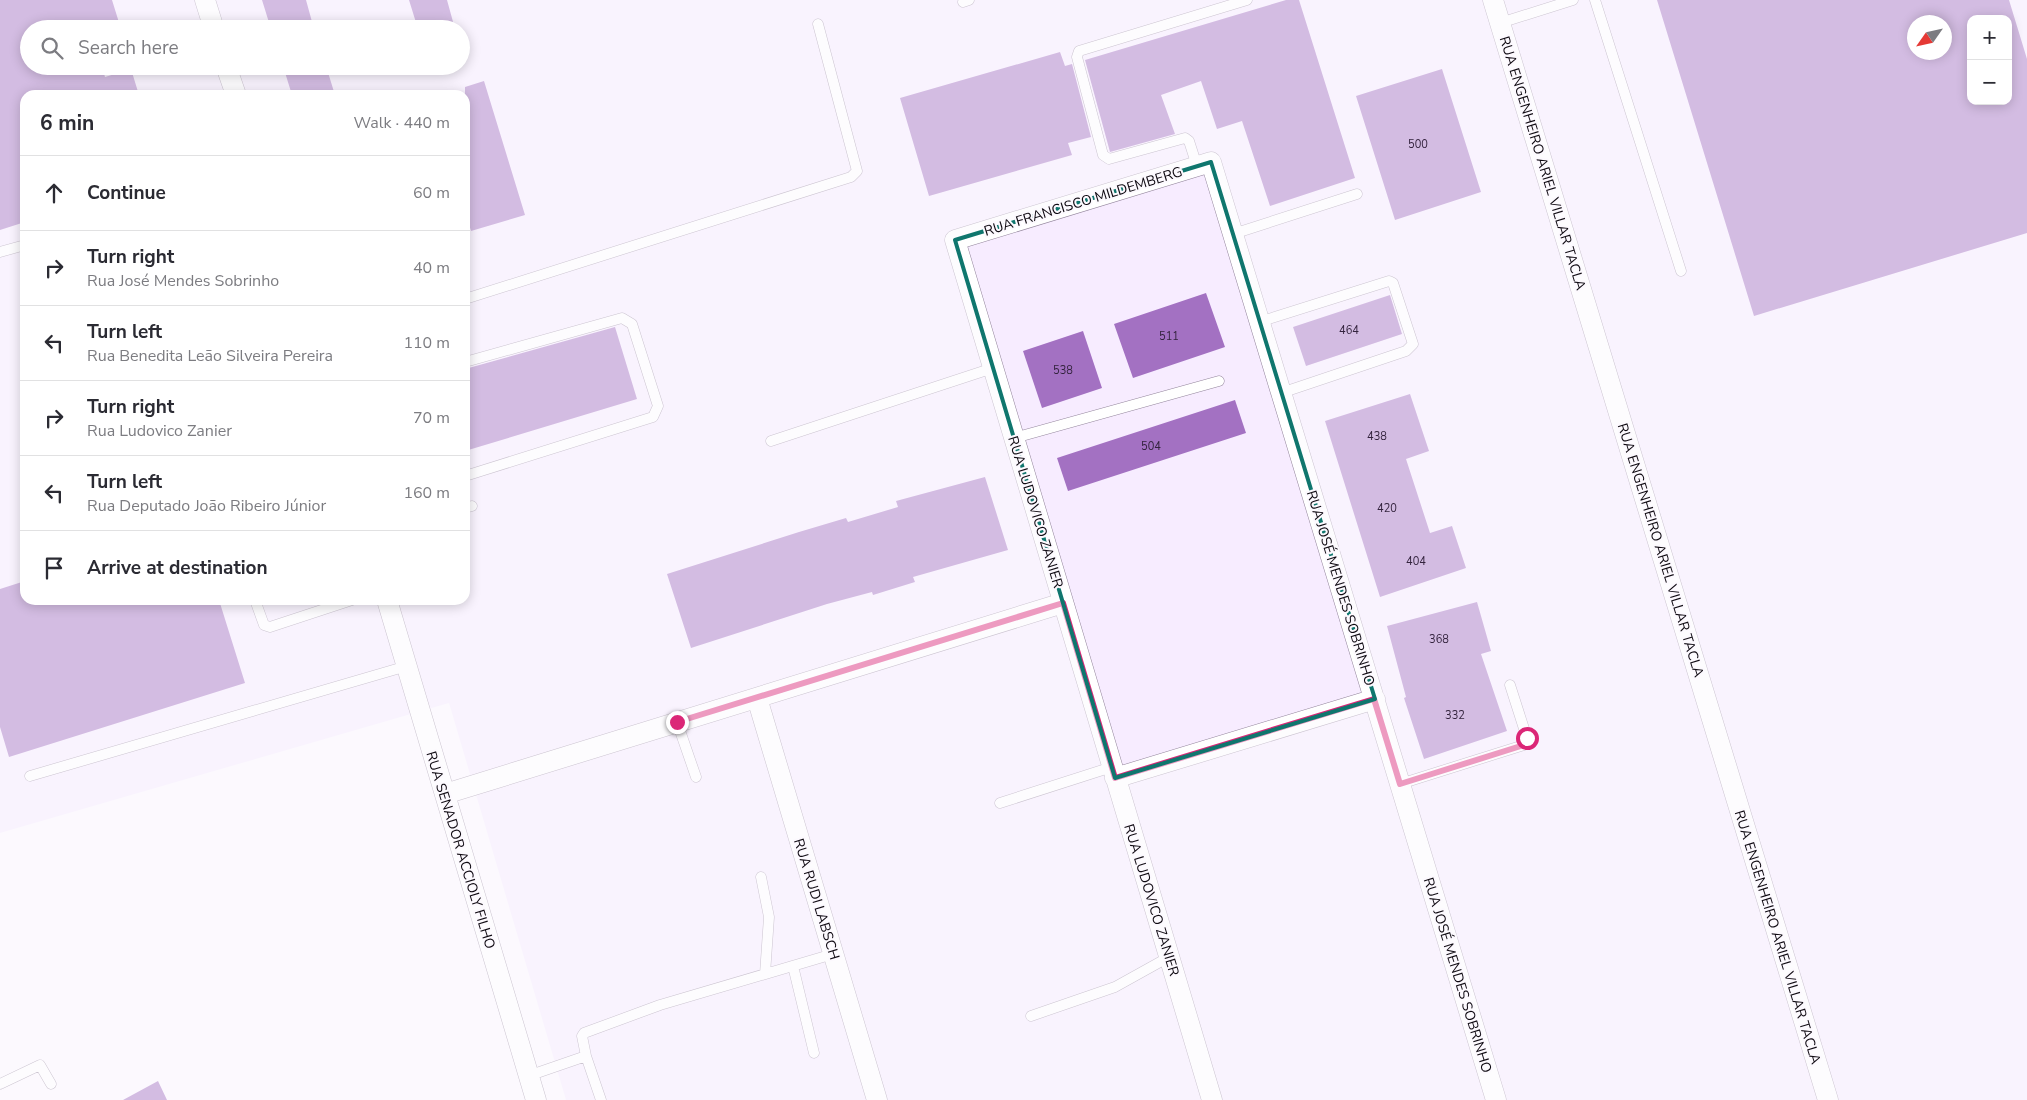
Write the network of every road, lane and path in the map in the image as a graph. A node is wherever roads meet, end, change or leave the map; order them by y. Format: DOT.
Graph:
graph roads {
  1 [pos="205,0"];
  2 [pos="1247,0"];
  3 [pos="1493,0"];
  4 [pos="1573,0"];
  5 [pos="1595,0"];
  6 [pos="211,20"];
  7 [pos="818,24"];
  8 [pos="1500,24"];
  9 [pos="229,75"];
  10 [pos="234,90"];
  11 [pos="1204,164"];
  12 [pos="1357,194"];
  13 [pos="1232,234"];
  14 [pos="955,240"];
  15 [pos="20,246"];
  16 [pos="0,252"];
  17 [pos="1681,271"];
  18 [pos="470,297"];
  19 [pos="1260,322"];
  20 [pos="470,361"];
  21 [pos="993,368"];
  22 [pos="1219,381"];
  23 [pos="1281,393"];
  24 [pos="1014,438"];
  25 [pos="771,441"];
  26 [pos="470,474"];
  27 [pos="1063,603"];
  28 [pos="257,605"];
  29 [pos="337,605"];
  30 [pos="389,605"];
  31 [pos="407,666"];
  32 [pos="1510,685"];
  33 [pos="757,698"];
  34 [pos="1374,699"];
  35 [pos="677,722"];
  36 [pos="1114,773"];
  37 [pos="30,776"];
  38 [pos="696,777"];
  39 [pos="1400,784"];
  40 [pos="445,794"];
  41 [pos="1000,803"];
  42 [pos="761,877"];
  43 [pos="833,954"];
  44 [pos="1169,957"];
  45 [pos="793,966"];
  46 [pos="765,974"];
  47 [pos="1031,1016"];
  48 [pos="814,1053"];
  49 [pos="586,1056"];
  50 [pos="528,1076"];
  51 [pos="0,1084"];
  52 [pos="51,1084"];
  53 [pos="536,1100"];
  54 [pos="601,1100"];
  55 [pos="877,1100"];
  56 [pos="1212,1100"];
  57 [pos="1496,1100"];
  58 [pos="1828,1100"];
  1 -- 6 [label="street"];
  2 -- 11 [label="lane"];
  3 -- 8 [label="street, RUA ENGENHEIRO ARIEL VILLAR TACLA"];
  4 -- 8 [label="lane"];
  5 -- 17 [label="lane"];
  7 -- 18 [label="lane"];
  8 -- 58 [label="street, RUA ENGENHEIRO ARIEL VILLAR TACLA"];
  9 -- 10 [label="street"];
  11 -- 13 [label="street, RUA JOSÉ MENDES SOBRINHO"];
  11 -- 14 [label="street, RUA FRANCISCO MILDEMBERG"];
  12 -- 13 [label="lane"];
  13 -- 19 [label="street, RUA JOSÉ MENDES SOBRINHO"];
  14 -- 21 [label="street, RUA LUDOVICO ZANIER"];
  15 -- 16 [label="lane"];
  19 -- 23 [label="street, RUA JOSÉ MENDES SOBRINHO"];
  19 -- 23 [label="lane"];
  20 -- 26 [label="lane"];
  21 -- 24 [label="street, RUA LUDOVICO ZANIER"];
  21 -- 25 [label="lane"];
  22 -- 24 [label="lane"];
  23 -- 34 [label="street, RUA JOSÉ MENDES SOBRINHO"];
  24 -- 27 [label="street, RUA LUDOVICO ZANIER"];
  27 -- 33 [label="street"];
  27 -- 36 [label="street, RUA LUDOVICO ZANIER"];
  28 -- 29 [label="lane"];
  30 -- 31 [label="street, RUA SENADOR ACCIOLY FILHO"];
  31 -- 37 [label="lane"];
  31 -- 40 [label="street, RUA SENADOR ACCIOLY FILHO"];
  32 -- 39 [label="lane"];
  33 -- 35 [label="street"];
  33 -- 43 [label="street, RUA RUDI LABSCH"];
  34 -- 36 [label="street"];
  34 -- 39 [label="street, RUA JOSÉ MENDES SOBRINHO"];
  35 -- 38 [label="lane"];
  35 -- 40 [label="street"];
  36 -- 41 [label="lane"];
  36 -- 44 [label="street, RUA LUDOVICO ZANIER"];
  39 -- 57 [label="street, RUA JOSÉ MENDES SOBRINHO"];
  40 -- 50 [label="street, RUA SENADOR ACCIOLY FILHO"];
  42 -- 46 [label="lane"];
  43 -- 45 [label="lane"];
  43 -- 55 [label="street, RUA RUDI LABSCH"];
  44 -- 47 [label="lane"];
  44 -- 56 [label="street, RUA LUDOVICO ZANIER"];
  45 -- 46 [label="lane"];
  45 -- 48 [label="lane"];
  46 -- 49 [label="lane"];
  49 -- 50 [label="lane"];
  49 -- 54 [label="lane"];
  50 -- 53 [label="street, RUA SENADOR ACCIOLY FILHO"];
  51 -- 52 [label="lane"];
}
